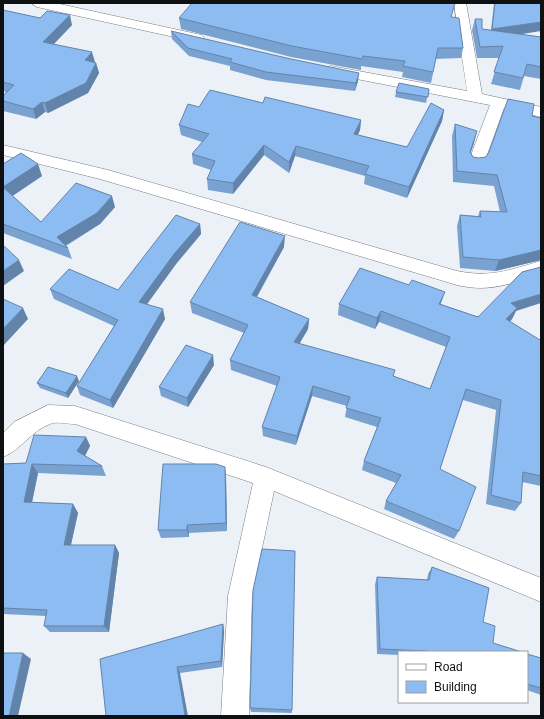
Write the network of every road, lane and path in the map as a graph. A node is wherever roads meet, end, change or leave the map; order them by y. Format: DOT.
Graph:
graph roads {
  1 [pos="37,3"];
  2 [pos="460,3"];
  3 [pos="209,41"];
  4 [pos="318,68"];
  5 [pos="475,97"];
  6 [pos="498,102"];
  7 [pos="541,112"];
  8 [pos="3,150"];
  9 [pos="476,163"];
  10 [pos="541,268"];
  11 [pos="3,447"];
  12 [pos="266,478"];
  13 [pos="541,590"];
  14 [pos="235,716"];
  1 -- 3 [label="street"];
  2 -- 5 [label="street"];
  4 -- 5 [label="street"];
  5 -- 6 [label="street"];
  6 -- 7 [label="street"];
  6 -- 9 [label="street"];
  8 -- 10 [label="street"];
  11 -- 12 [label="street"];
  12 -- 13 [label="street"];
  12 -- 14 [label="street"];
}
